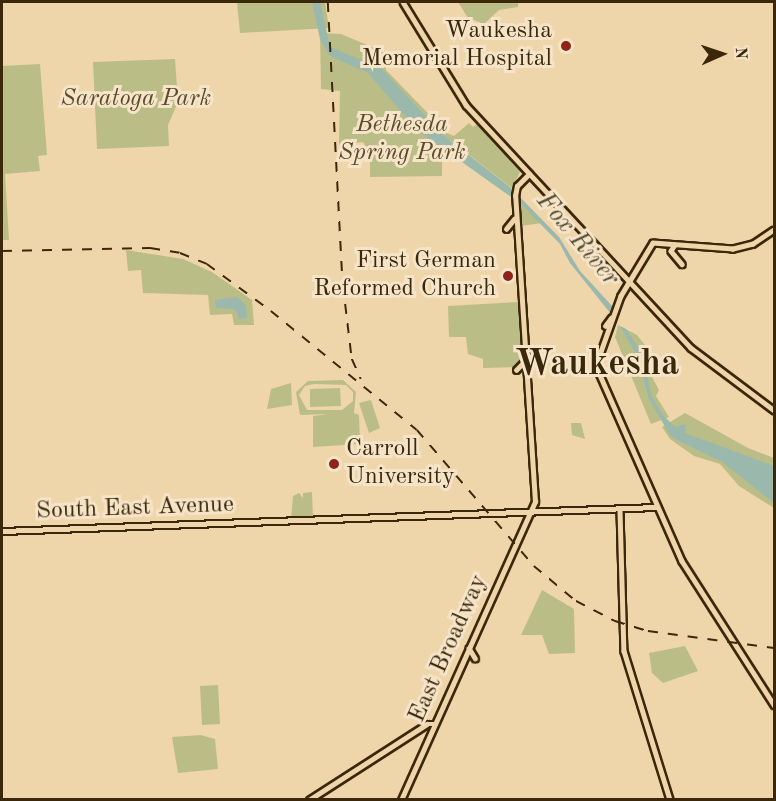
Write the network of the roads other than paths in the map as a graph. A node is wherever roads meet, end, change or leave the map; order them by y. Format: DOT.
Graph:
graph roads {
  1 [pos="403,2"];
  2 [pos="529,174"];
  3 [pos="516,205"];
  4 [pos="506,229"];
  5 [pos="774,230"];
  6 [pos="675,245"];
  7 [pos="682,264"];
  8 [pos="629,282"];
  9 [pos="616,312"];
  10 [pos="605,326"];
  11 [pos="616,331"];
  12 [pos="609,332"];
  13 [pos="525,356"];
  14 [pos="516,370"];
  15 [pos="774,410"];
  16 [pos="657,507"];
  17 [pos="620,511"];
  18 [pos="530,514"];
  19 [pos="2,531"];
  20 [pos="469,648"];
  21 [pos="475,658"];
  22 [pos="774,705"];
  23 [pos="435,724"];
  24 [pos="309,800"];
  25 [pos="401,800"];
  26 [pos="670,800"];
  1 -- 2 [label="main road"];
  2 -- 3 [label="main road, East Broadway"];
  2 -- 8 [label="main road"];
  3 -- 4 [label="main road"];
  3 -- 13 [label="main road, East Broadway"];
  5 -- 6 [label="main road"];
  6 -- 7 [label="main road"];
  6 -- 8 [label="main road"];
  8 -- 9 [label="main road"];
  8 -- 15 [label="main road"];
  9 -- 10 [label="main road"];
  9 -- 12 [label="main road"];
  11 -- 12 [label="main road"];
  12 -- 16 [label="main road"];
  13 -- 14 [label="main road"];
  13 -- 18 [label="main road, East Broadway"];
  16 -- 17 [label="main road, South East Avenue"];
  16 -- 22 [label="main road"];
  17 -- 18 [label="main road, South East Avenue"];
  17 -- 26 [label="main road"];
  18 -- 19 [label="main road, South East Avenue"];
  18 -- 20 [label="main road, East Broadway"];
  20 -- 21 [label="main road"];
  20 -- 23 [label="main road, East Broadway"];
  23 -- 24 [label="main road"];
  23 -- 25 [label="main road, East Broadway"];
}
